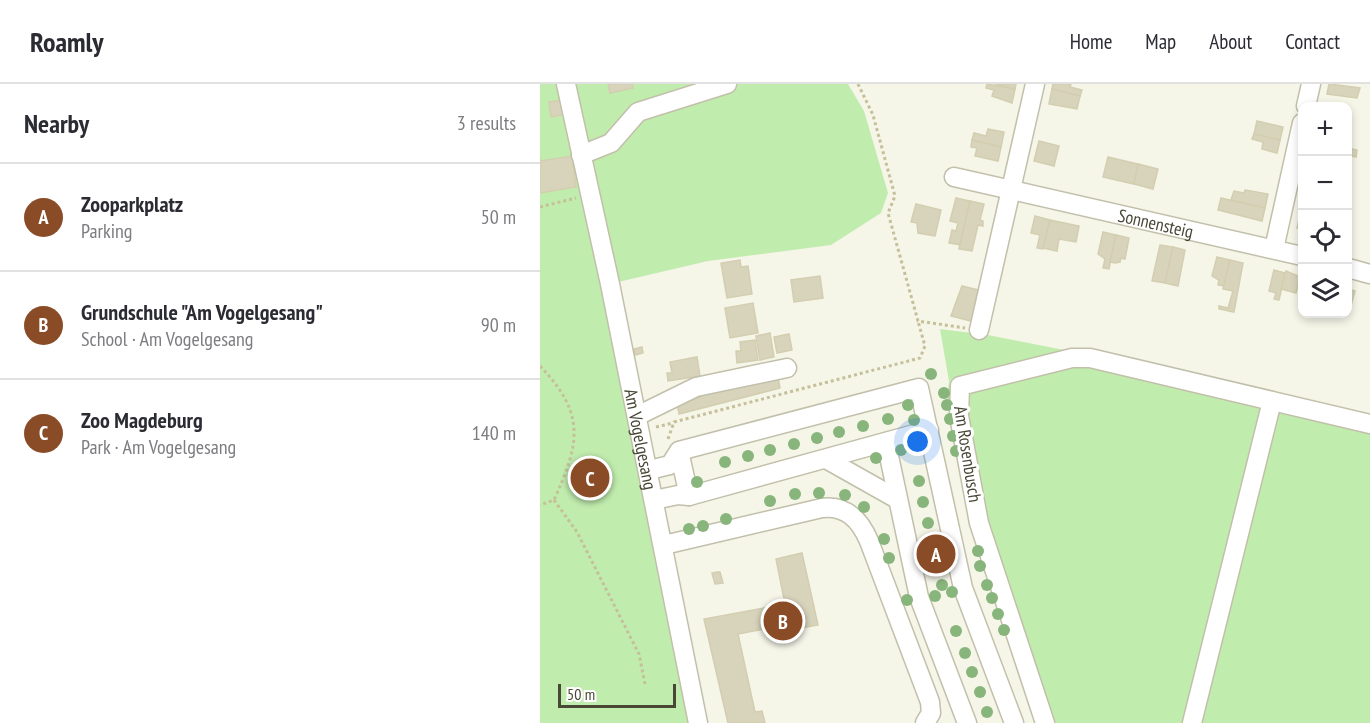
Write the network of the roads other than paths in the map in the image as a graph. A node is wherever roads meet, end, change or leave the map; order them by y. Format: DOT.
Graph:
graph roads {
  1 [pos="566,84"];
  2 [pos="727,84"];
  3 [pos="1035,84"];
  4 [pos="1311,84"];
  5 [pos="1307,102"];
  6 [pos="1298,141"];
  7 [pos="581,155"];
  8 [pos="954,177"];
  9 [pos="1010,189"];
  10 [pos="1274,249"];
  11 [pos="1298,255"];
  12 [pos="1352,269"];
  13 [pos="1370,274"];
  14 [pos="979,330"];
  15 [pos="787,368"];
  16 [pos="1272,401"];
  17 [pos="637,416"];
  18 [pos="1370,424"];
  19 [pos="929,430"];
  20 [pos="886,442"];
  21 [pos="673,447"];
  22 [pos="826,459"];
  23 [pos="649,470"];
  24 [pos="689,496"];
  25 [pos="897,499"];
  26 [pos="654,500"];
  27 [pos="664,545"];
  28 [pos="698,723"];
  29 [pos="925,723"];
  30 [pos="967,723"];
  31 [pos="1014,723"];
  32 [pos="1045,723"];
  33 [pos="1192,723"];
  1 -- 7 [label="street, Am Vogelgesang"];
  2 -- 7 [label="street"];
  3 -- 9 [label="street"];
  4 -- 5 [label="street"];
  6 -- 10 [label="street"];
  7 -- 17 [label="street, Am Vogelgesang"];
  8 -- 9 [label="street, Sonnensteig"];
  9 -- 10 [label="street, Sonnensteig"];
  9 -- 14 [label="street"];
  10 -- 11 [label="street, Sonnensteig"];
  12 -- 13 [label="street"];
  15 -- 17 [label="street"];
  16 -- 18 [label="street, Am Rosenbusch"];
  16 -- 32 [label="street, Am Rosenbusch"];
  16 -- 33 [label="street"];
  17 -- 23 [label="street, Am Vogelgesang"];
  19 -- 20 [label="street"];
  19 -- 21 [label="street"];
  19 -- 31 [label="street"];
  20 -- 22 [label="street"];
  20 -- 25 [label="street"];
  21 -- 23 [label="street"];
  21 -- 24 [label="street"];
  22 -- 24 [label="street"];
  22 -- 25 [label="street"];
  23 -- 26 [label="street, Am Vogelgesang"];
  24 -- 26 [label="street"];
  25 -- 30 [label="street"];
  26 -- 27 [label="street, Am Vogelgesang"];
  27 -- 28 [label="street, Am Vogelgesang"];
  27 -- 29 [label="street"];
}
